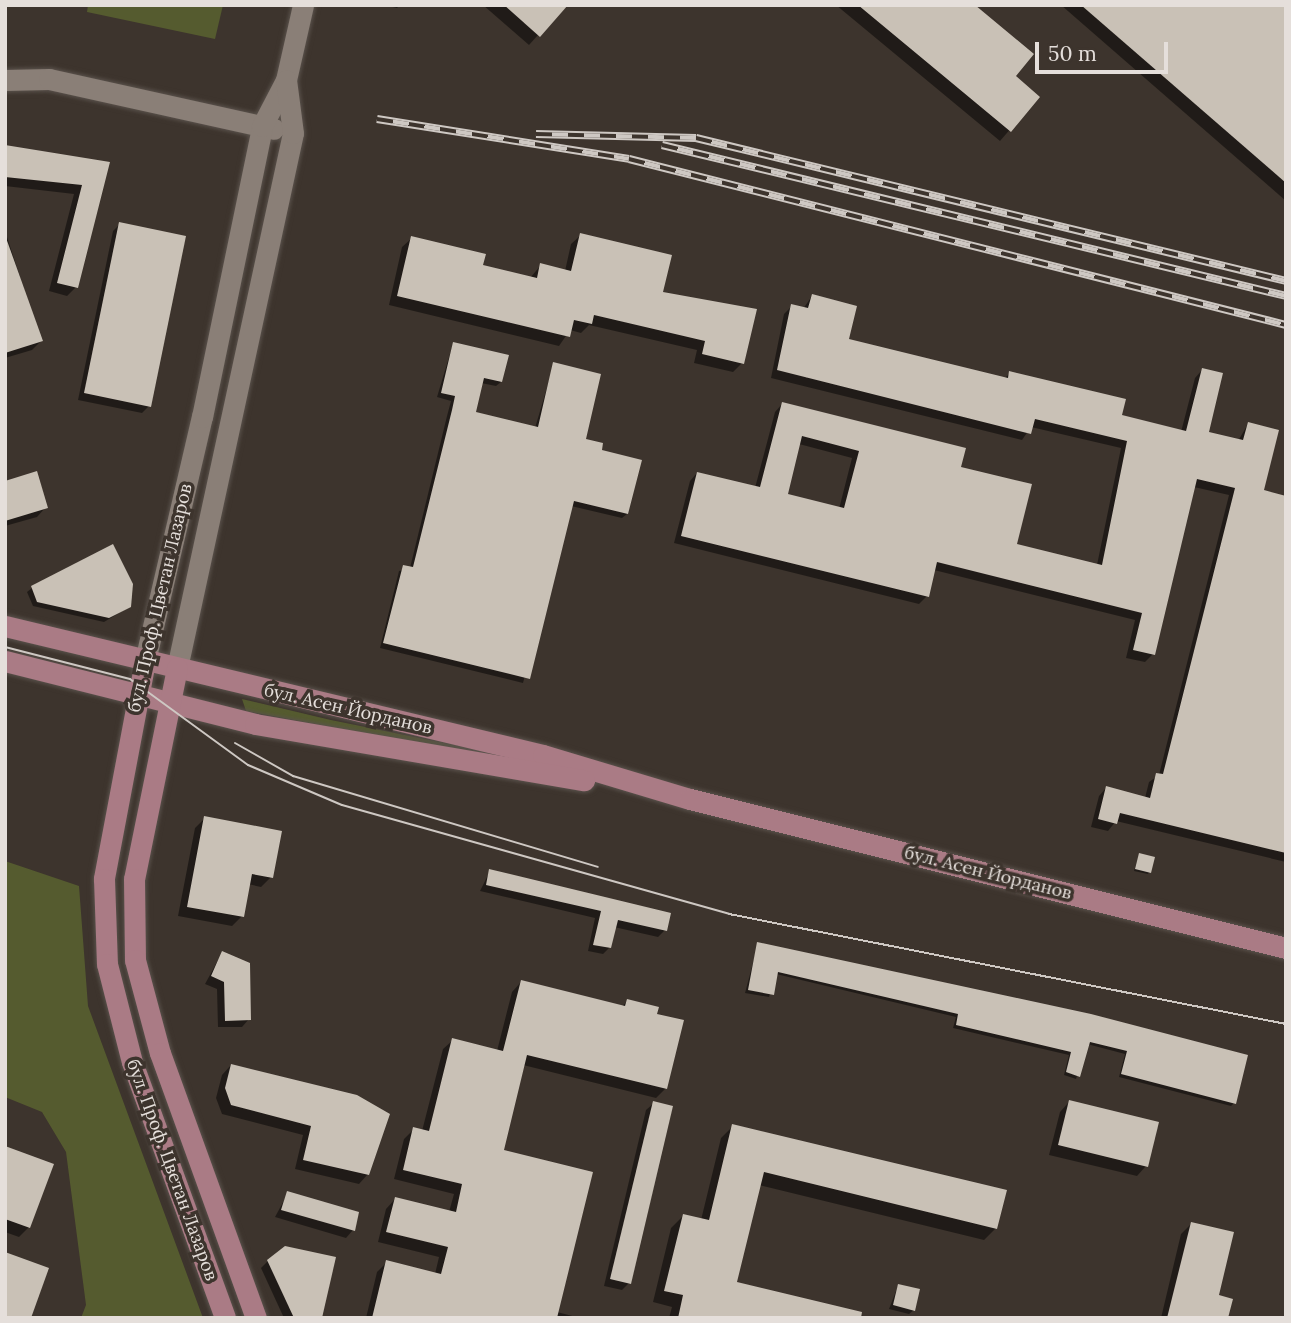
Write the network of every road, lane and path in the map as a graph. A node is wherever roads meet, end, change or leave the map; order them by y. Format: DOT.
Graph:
graph roads {
  1 [pos="303,5"];
  2 [pos="5,80"];
  3 [pos="286,80"];
  4 [pos="262,126"];
  5 [pos="293,133"];
  6 [pos="5,626"];
  7 [pos="5,661"];
  8 [pos="145,661"];
  9 [pos="177,668"];
  10 [pos="137,694"];
  11 [pos="170,703"];
  12 [pos="690,799"];
  13 [pos="1286,948"];
  14 [pos="225,1318"];
  15 [pos="256,1318"];
  1 -- 3 [label="street"];
  2 -- 4 [label="street"];
  3 -- 4 [label="street, бул. Проф. Цветан Лазаров"];
  3 -- 5 [label="street, бул. Проф. Цветан Лазаров"];
  4 -- 5 [label="street"];
  4 -- 8 [label="street, бул. Проф. Цветан Лазаров"];
  5 -- 9 [label="street, бул. Проф. Цветан Лазаров"];
  6 -- 8 [label="main road, бул. Асен Йорданов"];
  7 -- 10 [label="main road, бул. Асен Йорданов"];
  8 -- 9 [label="main road, бул. Асен Йорданов"];
  8 -- 10 [label="main road, бул. Проф. Цветан Лазаров"];
  9 -- 11 [label="main road, бул. Проф. Цветан Лазаров"];
  9 -- 12 [label="main road, бул. Асен Йорданов"];
  10 -- 11 [label="main road, бул. Асен Йорданов"];
  10 -- 14 [label="main road, бул. Проф. Цветан Лазаров"];
  11 -- 12 [label="main road, бул. Асен Йорданов"];
  11 -- 15 [label="main road, бул. Проф. Цветан Лазаров"];
  12 -- 13 [label="main road, бул. Асен Йорданов"];
}
